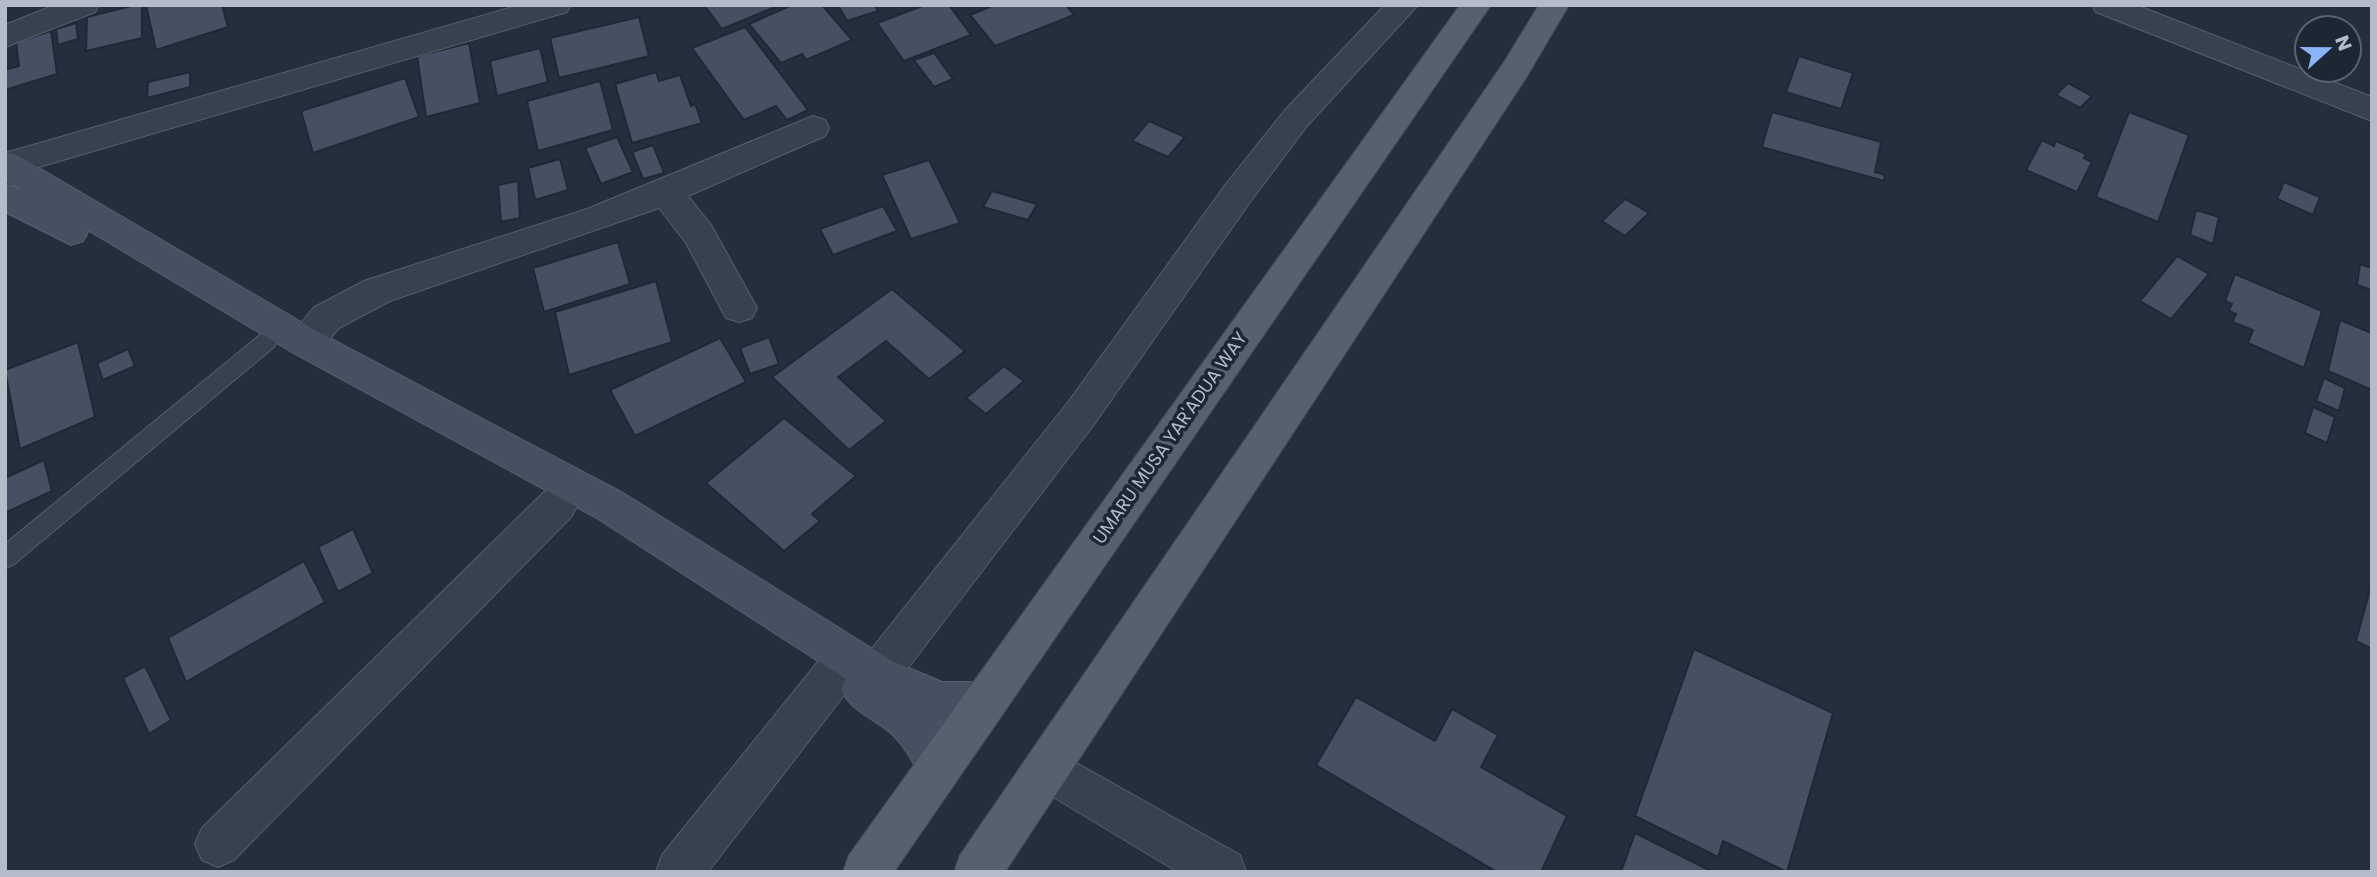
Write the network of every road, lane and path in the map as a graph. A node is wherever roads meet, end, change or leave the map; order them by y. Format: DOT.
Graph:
graph roads {
  1 [pos="85,5"];
  2 [pos="556,5"];
  3 [pos="1403,5"];
  4 [pos="1476,5"];
  5 [pos="1554,5"];
  6 [pos="2107,5"];
  7 [pos="5,37"];
  8 [pos="2372,110"];
  9 [pos="813,128"];
  10 [pos="6,172"];
  11 [pos="665,192"];
  12 [pos="739,308"];
  13 [pos="286,342"];
  14 [pos="558,504"];
  15 [pos="5,558"];
  16 [pos="857,673"];
  17 [pos="983,703"];
  18 [pos="939,767"];
  19 [pos="1046,768"];
  20 [pos="218,844"];
  21 [pos="679,872"];
  22 [pos="866,872"];
  23 [pos="977,872"];
  24 [pos="1223,872"];
  1 -- 7 [label="street"];
  2 -- 10 [label="street"];
  3 -- 16 [label="street"];
  4 -- 17 [label="main road, UMARU MUSA YAR'ADUA WAY"];
  5 -- 19 [label="main road"];
  6 -- 8 [label="street"];
  9 -- 11 [label="street"];
  10 -- 13 [label="main road"];
  11 -- 12 [label="street"];
  11 -- 13 [label="street"];
  13 -- 14 [label="main road"];
  13 -- 15 [label="lane"];
  13 -- 16 [label="main road"];
  14 -- 16 [label="main road"];
  14 -- 20 [label="street"];
  16 -- 17 [label="main road"];
  16 -- 18 [label="main road"];
  16 -- 21 [label="street"];
  17 -- 18 [label="main road, UMARU MUSA YAR'ADUA WAY"];
  18 -- 22 [label="main road, UMARU MUSA YAR'ADUA WAY"];
  19 -- 23 [label="main road"];
  19 -- 24 [label="street"];
}
